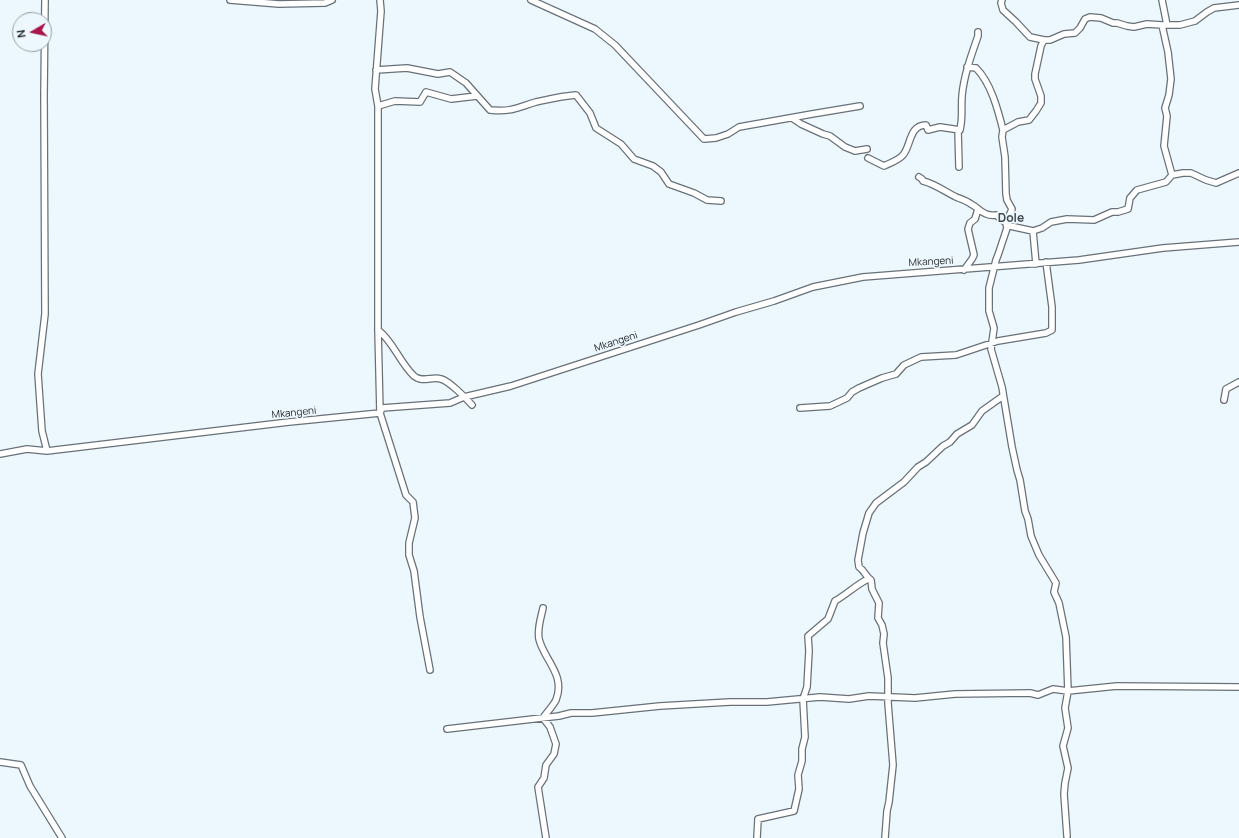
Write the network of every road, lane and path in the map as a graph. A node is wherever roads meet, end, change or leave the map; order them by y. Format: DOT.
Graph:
graph roads {
  1 [pos="45,0"];
  2 [pos="230,0"];
  3 [pos="332,0"];
  4 [pos="380,0"];
  5 [pos="531,0"];
  6 [pos="1002,0"];
  7 [pos="1162,0"];
  8 [pos="1239,4"];
  9 [pos="1165,25"];
  10 [pos="978,32"];
  11 [pos="1044,40"];
  12 [pos="967,67"];
  13 [pos="376,70"];
  14 [pos="477,96"];
  15 [pos="378,106"];
  16 [pos="860,106"];
  17 [pos="792,118"];
  18 [pos="958,130"];
  19 [pos="1003,130"];
  20 [pos="867,149"];
  21 [pos="868,158"];
  22 [pos="959,167"];
  23 [pos="1239,172"];
  24 [pos="1172,175"];
  25 [pos="919,177"];
  26 [pos="721,201"];
  27 [pos="978,209"];
  28 [pos="1006,223"];
  29 [pos="1033,231"];
  30 [pos="1239,242"];
  31 [pos="1046,262"];
  32 [pos="1036,264"];
  33 [pos="994,267"];
  34 [pos="964,270"];
  35 [pos="378,330"];
  36 [pos="991,343"];
  37 [pos="1239,382"];
  38 [pos="1003,396"];
  39 [pos="464,397"];
  40 [pos="1224,400"];
  41 [pos="472,405"];
  42 [pos="800,408"];
  43 [pos="380,413"];
  44 [pos="47,451"];
  45 [pos="0,454"];
  46 [pos="868,579"];
  47 [pos="543,608"];
  48 [pos="430,670"];
  49 [pos="1239,687"];
  50 [pos="1068,690"];
  51 [pos="888,697"];
  52 [pos="803,699"];
  53 [pos="543,718"];
  54 [pos="447,729"];
  55 [pos="0,762"];
  56 [pos="1067,836"];
  57 [pos="62,838"];
  58 [pos="546,838"];
  59 [pos="757,838"];
  60 [pos="886,838"];
  1 -- 44 [label="street"];
  2 -- 3 [label="street"];
  4 -- 13 [label="street"];
  5 -- 17 [label="street"];
  6 -- 11 [label="street"];
  7 -- 9 [label="street"];
  8 -- 9 [label="street"];
  9 -- 11 [label="street"];
  9 -- 24 [label="street"];
  10 -- 12 [label="street"];
  11 -- 19 [label="street"];
  12 -- 18 [label="street"];
  12 -- 19 [label="street"];
  13 -- 14 [label="street"];
  13 -- 15 [label="street"];
  14 -- 15 [label="street"];
  14 -- 26 [label="street"];
  15 -- 35 [label="street"];
  16 -- 17 [label="street"];
  17 -- 20 [label="street"];
  18 -- 21 [label="street"];
  18 -- 22 [label="street"];
  19 -- 28 [label="street"];
  23 -- 24 [label="street"];
  24 -- 29 [label="street"];
  25 -- 27 [label="street"];
  27 -- 28 [label="street"];
  27 -- 34 [label="street"];
  28 -- 29 [label="street"];
  28 -- 33 [label="street"];
  29 -- 32 [label="street"];
  30 -- 31 [label="street, Mkangeni"];
  31 -- 32 [label="street, Mkangeni"];
  31 -- 36 [label="street"];
  32 -- 33 [label="street, Mkangeni"];
  33 -- 34 [label="street, Mkangeni"];
  33 -- 36 [label="street"];
  34 -- 39 [label="street, Mkangeni"];
  35 -- 39 [label="street"];
  35 -- 43 [label="street"];
  36 -- 38 [label="street"];
  36 -- 42 [label="street"];
  37 -- 40 [label="street"];
  38 -- 46 [label="street"];
  38 -- 50 [label="street"];
  39 -- 41 [label="street"];
  39 -- 43 [label="street, Mkangeni"];
  43 -- 44 [label="street, Mkangeni"];
  43 -- 48 [label="street"];
  44 -- 45 [label="street, Mkangeni"];
  46 -- 51 [label="street"];
  46 -- 52 [label="street"];
  47 -- 53 [label="street"];
  49 -- 50 [label="street"];
  50 -- 51 [label="street"];
  50 -- 56 [label="street"];
  51 -- 52 [label="street"];
  51 -- 60 [label="street"];
  52 -- 53 [label="street"];
  52 -- 59 [label="street"];
  53 -- 54 [label="street"];
  53 -- 58 [label="street"];
  55 -- 57 [label="street"];
}
